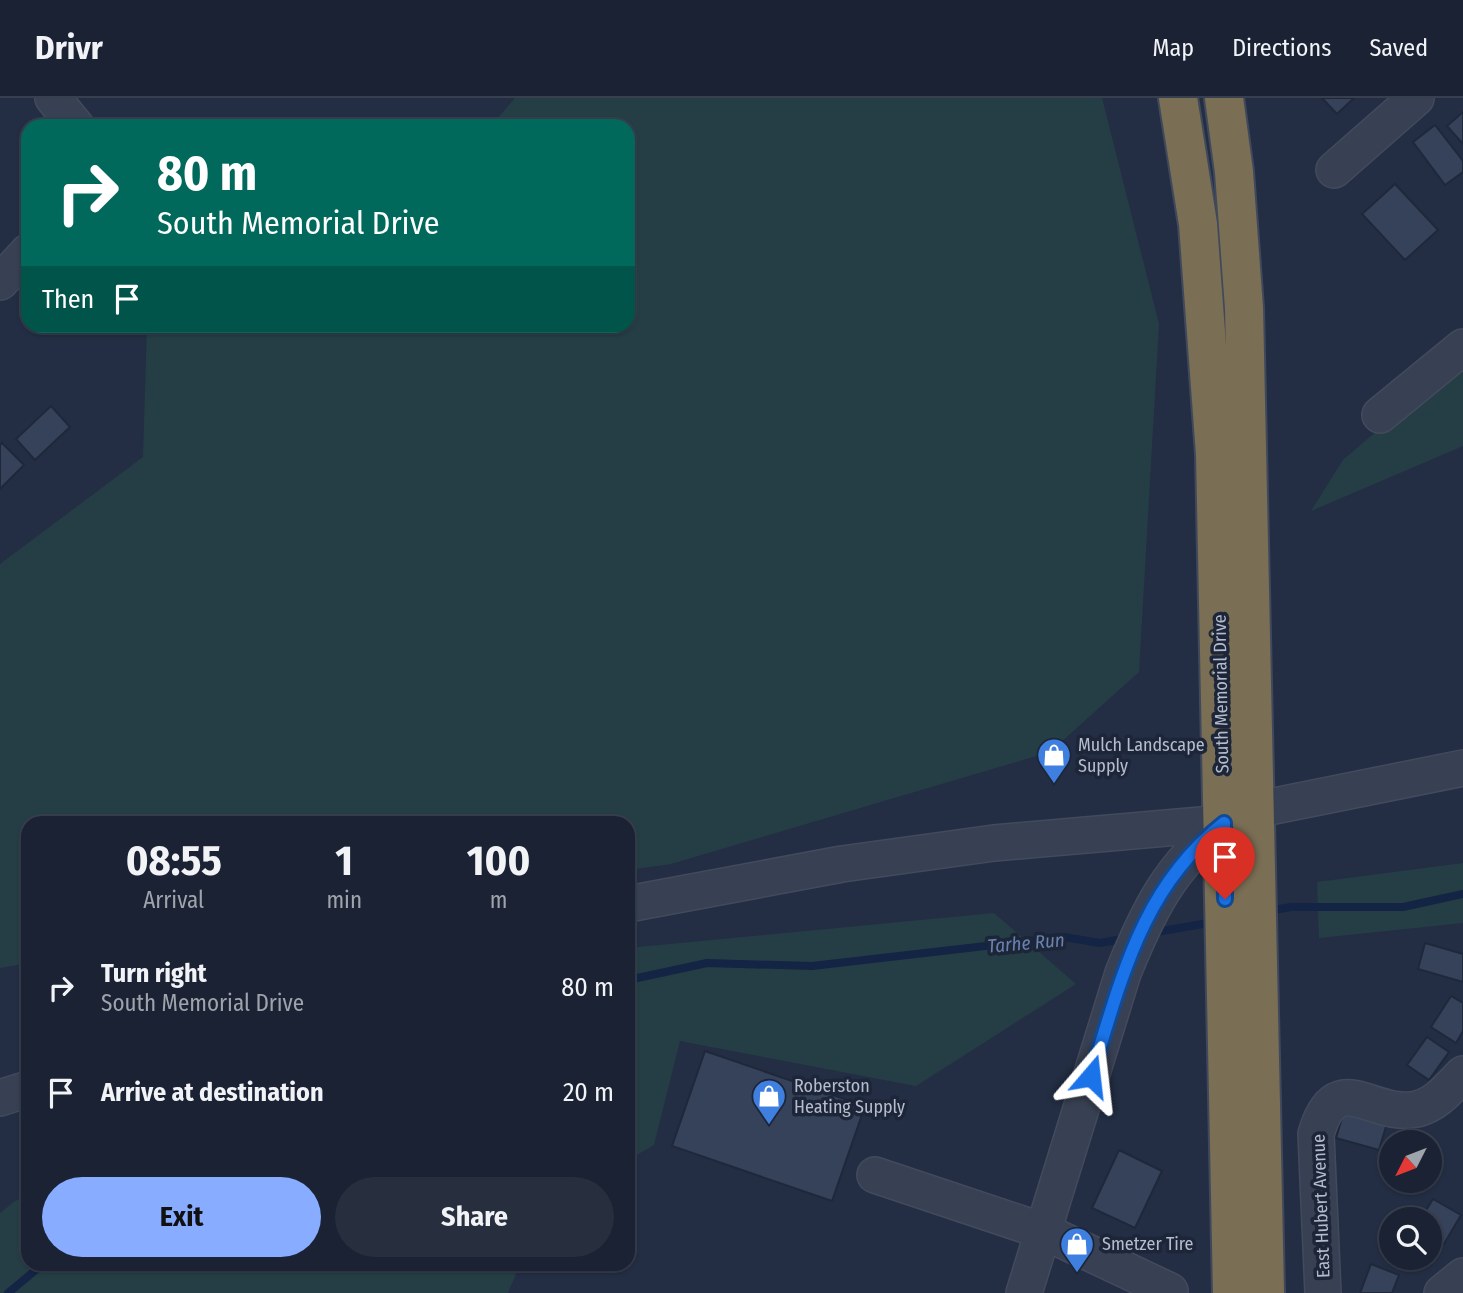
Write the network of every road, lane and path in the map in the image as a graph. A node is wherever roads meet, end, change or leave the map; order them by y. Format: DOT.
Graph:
graph roads {
  1 [pos="53,98"];
  2 [pos="1178,98"];
  3 [pos="1224,98"];
  4 [pos="1416,98"];
  5 [pos="70,119"];
  6 [pos="1334,170"];
  7 [pos="21,260"];
  8 [pos="0,282"];
  9 [pos="1463,347"];
  10 [pos="1381,415"];
  11 [pos="1463,768"];
  12 [pos="1239,816"];
  13 [pos="635,903"];
  14 [pos="1463,1074"];
  15 [pos="21,1091"];
  16 [pos="0,1098"];
  17 [pos="875,1175"];
  18 [pos="1043,1231"];
  19 [pos="1463,1276"];
  20 [pos="1170,1291"];
  21 [pos="1024,1293"];
  22 [pos="1232,1293"];
  23 [pos="1265,1293"];
  24 [pos="1323,1293"];
  25 [pos="1442,1293"];
  1 -- 5 [label="street"];
  2 -- 12 [label="highway, South Memorial Drive"];
  3 -- 12 [label="highway, South Memorial Drive"];
  4 -- 6 [label="street"];
  7 -- 8 [label="street"];
  9 -- 10 [label="street"];
  11 -- 12 [label="street"];
  12 -- 13 [label="street"];
  12 -- 18 [label="street"];
  12 -- 22 [label="highway, South Memorial Drive"];
  12 -- 23 [label="highway, South Memorial Drive"];
  14 -- 24 [label="street, East Hubert Avenue"];
  15 -- 16 [label="street"];
  17 -- 18 [label="street"];
  18 -- 20 [label="street"];
  18 -- 21 [label="street"];
  19 -- 25 [label="street"];
}
